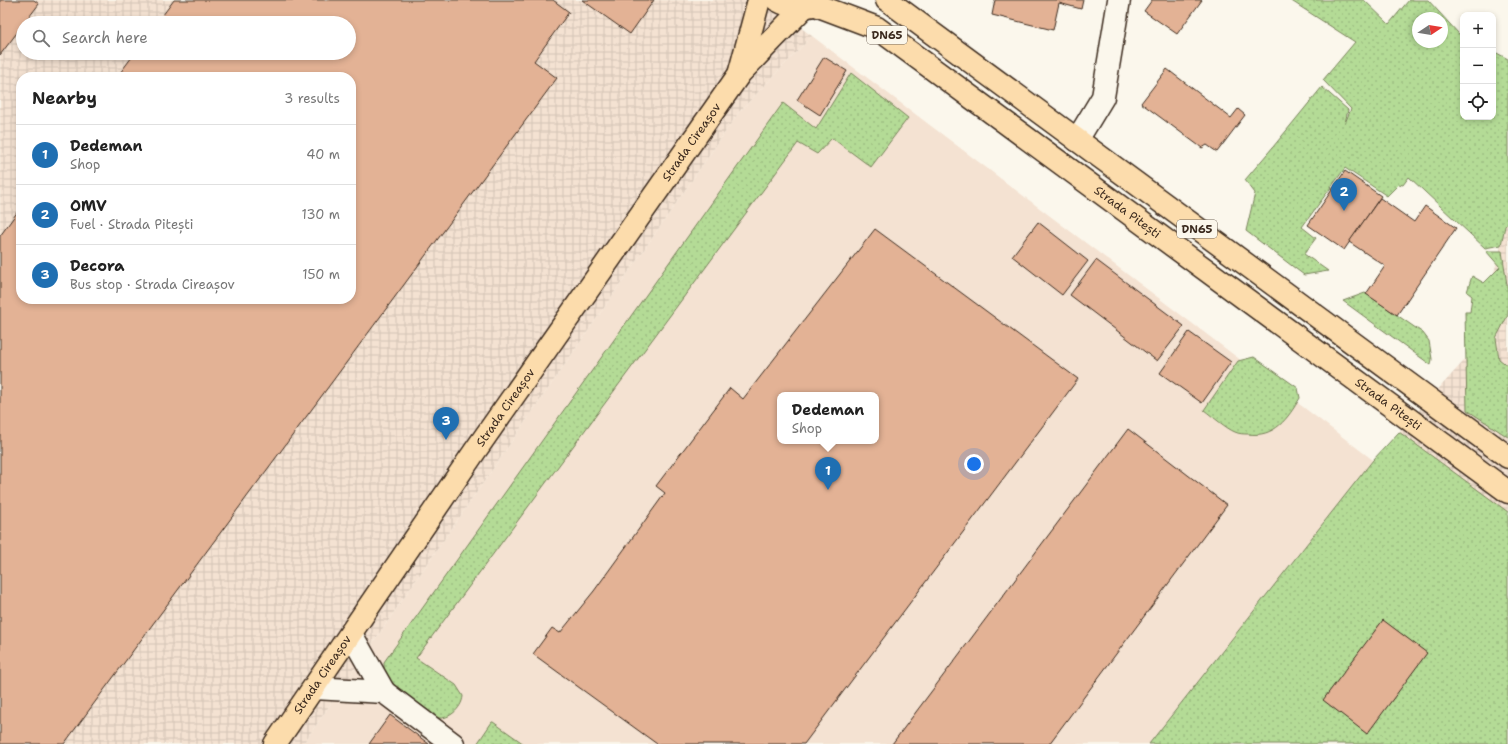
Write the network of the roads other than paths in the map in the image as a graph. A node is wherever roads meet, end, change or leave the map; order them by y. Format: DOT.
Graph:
graph roads {
  1 [pos="760,0"];
  2 [pos="777,0"];
  3 [pos="887,0"];
  4 [pos="1119,0"];
  5 [pos="814,4"];
  6 [pos="740,73"];
  7 [pos="1077,140"];
  8 [pos="1508,457"];
  9 [pos="1508,492"];
  10 [pos="351,634"];
  11 [pos="314,688"];
  12 [pos="384,692"];
  13 [pos="275,744"];
  14 [pos="453,744"];
  1 -- 6 [label="main road, Strada Cireașov"];
  2 -- 5 [label="main road, Strada Pitești / DN65"];
  3 -- 7 [label="main road, DN65"];
  4 -- 7 [label="lane"];
  5 -- 6 [label="main road, Strada Cireașov"];
  5 -- 9 [label="main road, Strada Pitești / DN65"];
  6 -- 10 [label="main road, Strada Cireașov"];
  7 -- 8 [label="main road, DN65"];
  10 -- 11 [label="main road, Strada Cireașov"];
  10 -- 12 [label="lane"];
  11 -- 12 [label="lane"];
  11 -- 13 [label="main road, Strada Cireașov"];
  12 -- 14 [label="lane"];
}
